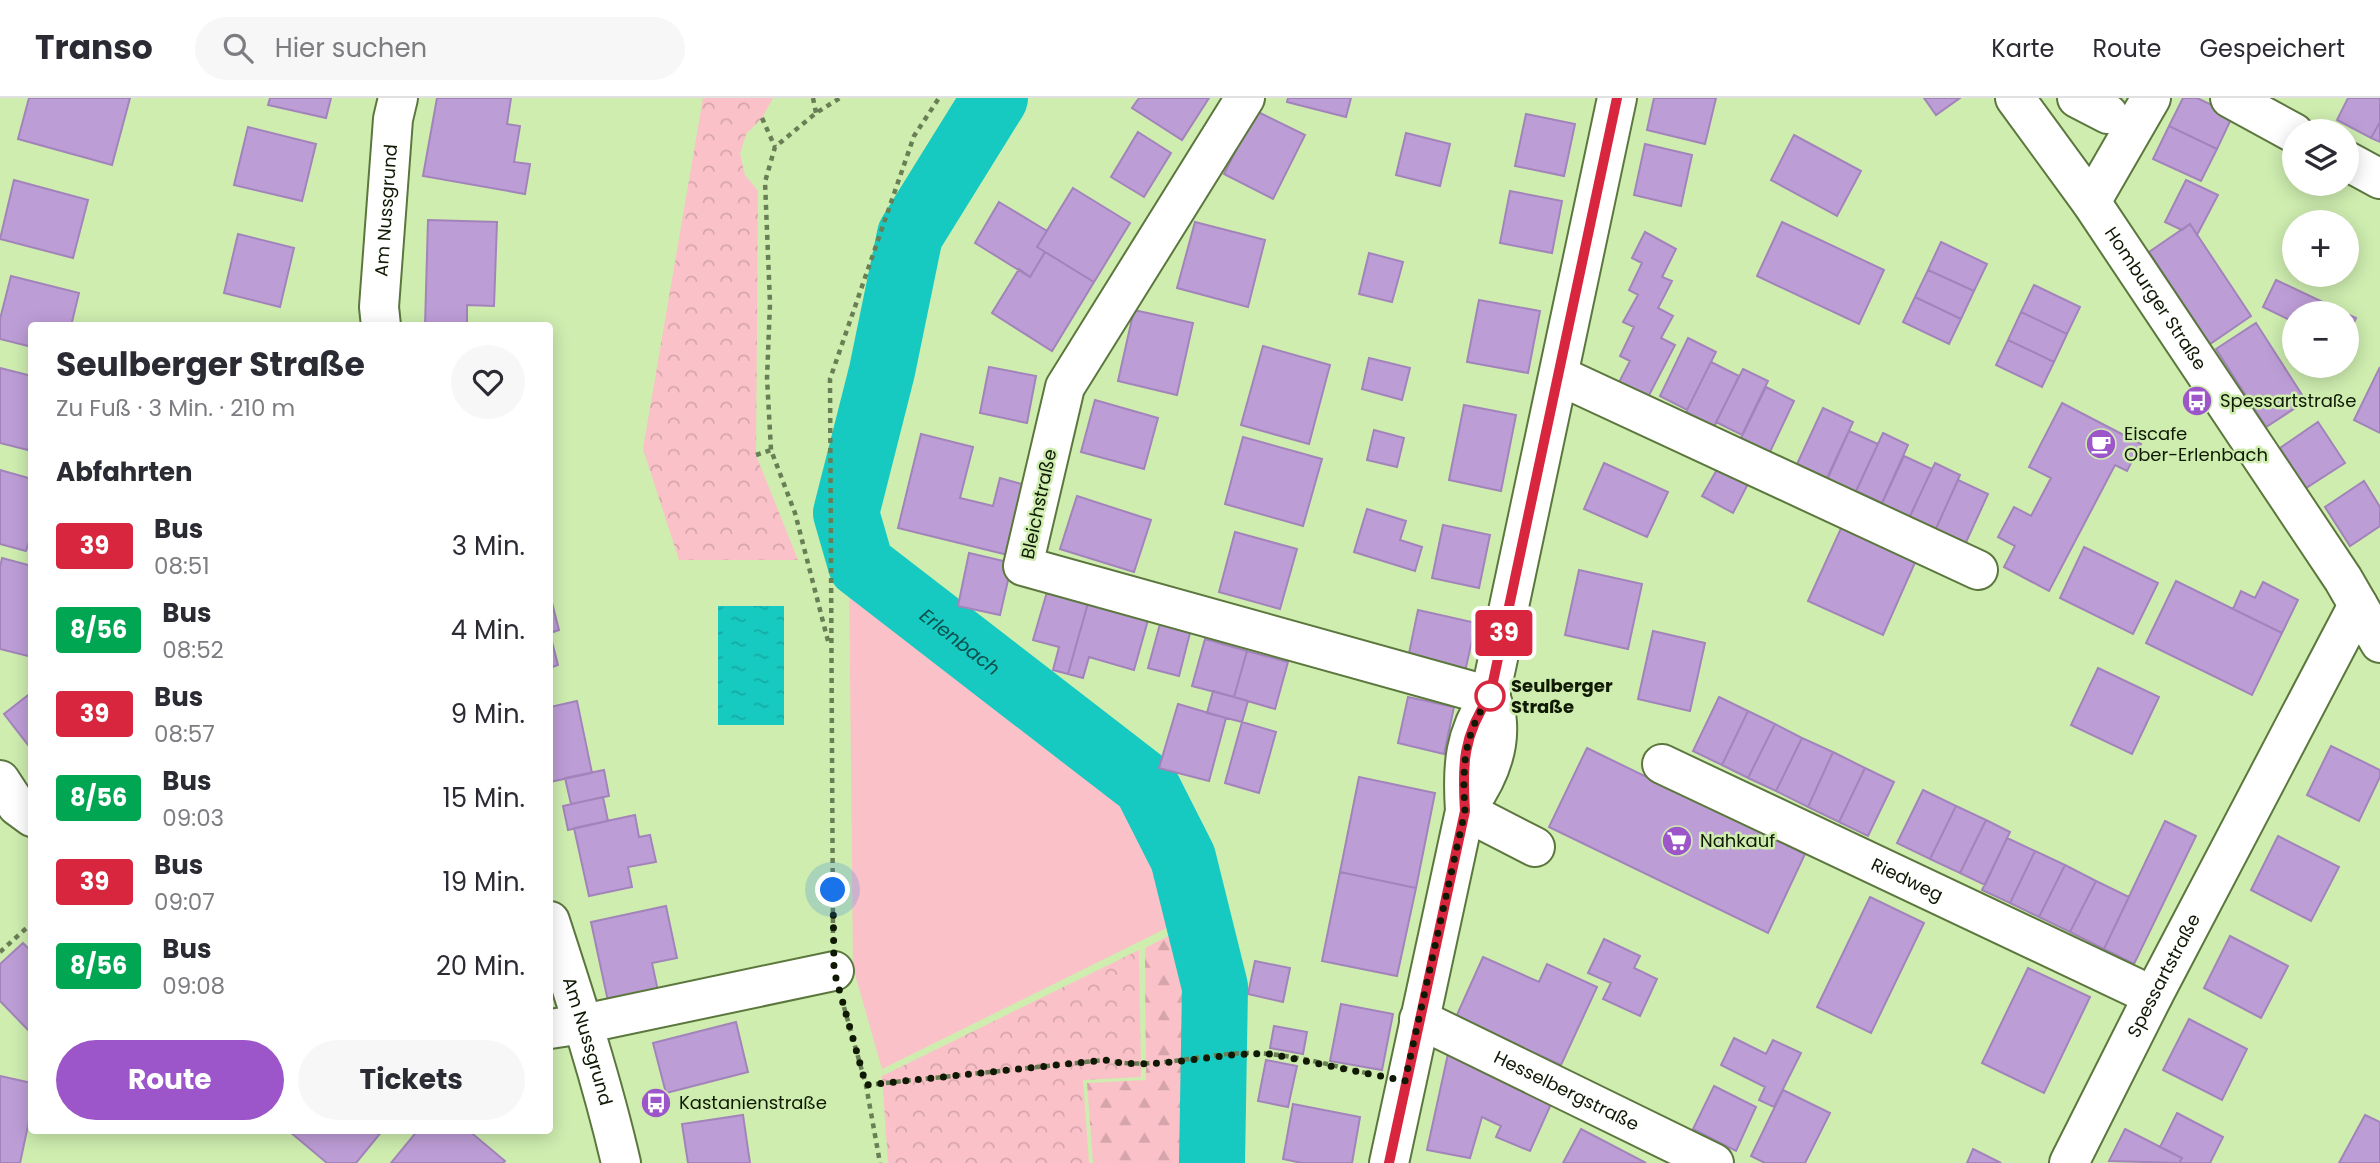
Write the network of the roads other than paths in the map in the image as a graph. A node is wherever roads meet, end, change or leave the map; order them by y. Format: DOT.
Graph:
graph roads {
  1 [pos="398,98"];
  2 [pos="1245,98"];
  3 [pos="1617,98"];
  4 [pos="2015,98"];
  5 [pos="2151,98"];
  6 [pos="2230,98"];
  7 [pos="2282,126"];
  8 [pos="2359,168"];
  9 [pos="2380,179"];
  10 [pos="2091,202"];
  11 [pos="381,322"];
  12 [pos="1560,376"];
  13 [pos="1978,570"];
  14 [pos="2372,620"];
  15 [pos="1490,696"];
  16 [pos="1661,764"];
  17 [pos="0,780"];
  18 [pos="1465,811"];
  19 [pos="28,814"];
  20 [pos="1535,847"];
  21 [pos="553,941"];
  22 [pos="834,971"];
  23 [pos="2153,996"];
  24 [pos="1419,1019"];
  25 [pos="566,1026"];
  26 [pos="621,1163"];
  27 [pos="1389,1163"];
  28 [pos="1714,1163"];
  29 [pos="2069,1163"];
  1 -- 11 [label="street, Am Nussgrund"];
  2 -- 15 [label="street, Bleichstraße"];
  3 -- 12 [label="street"];
  4 -- 10 [label="street, Homburger Straße"];
  5 -- 10 [label="street"];
  6 -- 7 [label="street"];
  8 -- 9 [label="street"];
  10 -- 14 [label="street, Homburger Straße"];
  12 -- 13 [label="street"];
  12 -- 15 [label="street"];
  14 -- 23 [label="street, Spessartstraße"];
  15 -- 18 [label="street"];
  16 -- 23 [label="street, Riedweg"];
  17 -- 19 [label="street"];
  18 -- 20 [label="street"];
  18 -- 24 [label="street"];
  21 -- 25 [label="street, Am Nussgrund"];
  22 -- 25 [label="street"];
  23 -- 29 [label="street, Spessartstraße"];
  24 -- 27 [label="street"];
  24 -- 28 [label="street, Hesselbergstraße"];
  25 -- 26 [label="street, Am Nussgrund"];
}
